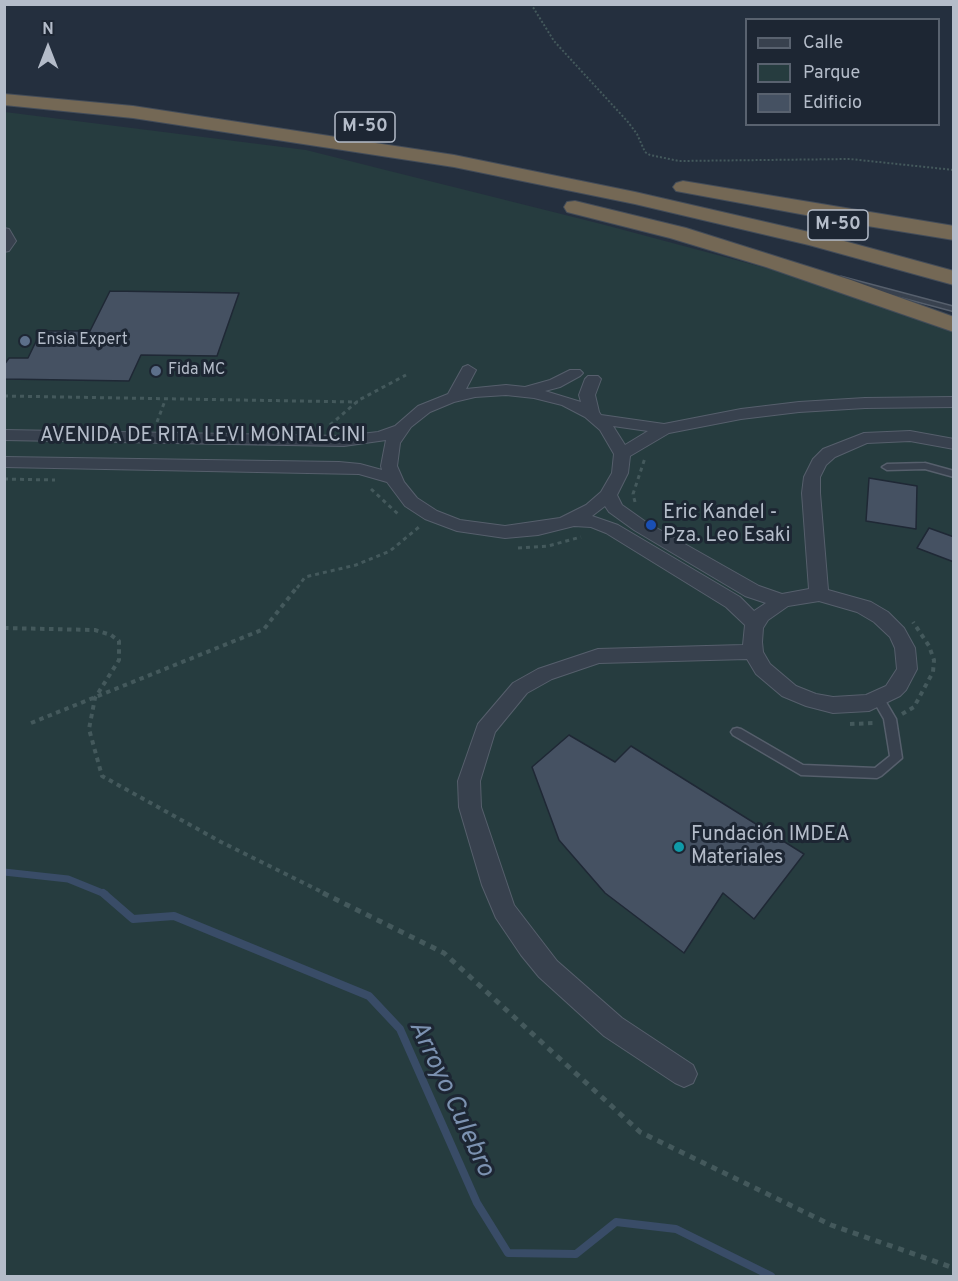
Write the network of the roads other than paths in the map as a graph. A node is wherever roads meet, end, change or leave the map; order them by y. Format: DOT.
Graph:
graph roads {
  1 [pos="4,83"];
  2 [pos="4,99"];
  3 [pos="274,113"];
  4 [pos="254,129"];
  5 [pos="664,183"];
  6 [pos="722,195"];
  7 [pos="4,232"];
  8 [pos="678,233"];
  9 [pos="954,233"];
  10 [pos="4,248"];
  11 [pos="943,253"];
  12 [pos="954,278"];
  13 [pos="954,309"];
  14 [pos="954,326"];
  15 [pos="468,370"];
  16 [pos="575,373"];
  17 [pos="593,379"];
  18 [pos="523,391"];
  19 [pos="455,396"];
  20 [pos="954,402"];
  21 [pos="595,416"];
  22 [pos="664,429"];
  23 [pos="400,430"];
  24 [pos="4,435"];
  25 [pos="954,444"];
  26 [pos="622,454"];
  27 [pos="4,462"];
  28 [pos="887,466"];
  29 [pos="954,474"];
  30 [pos="393,478"];
  31 [pos="608,495"];
  32 [pos="572,520"];
  33 [pos="819,596"];
  34 [pos="782,601"];
  35 [pos="755,623"];
  36 [pos="753,652"];
  37 [pos="879,700"];
  38 [pos="737,732"];
  39 [pos="684,1074"];
  1 -- 3 [label="highway"];
  2 -- 4 [label="highway, M-50"];
  4 -- 8 [label="highway"];
  4 -- 12 [label="highway, M-50"];
  5 -- 6 [label="highway, M-50"];
  6 -- 9 [label="highway"];
  6 -- 11 [label="highway, M-50"];
  7 -- 10 [label="street"];
  8 -- 13 [label="lane"];
  8 -- 14 [label="highway"];
  15 -- 19 [label="street"];
  16 -- 18 [label="street"];
  17 -- 21 [label="street"];
  18 -- 19 [label="street"];
  18 -- 21 [label="street"];
  19 -- 23 [label="street"];
  20 -- 22 [label="street"];
  21 -- 22 [label="street"];
  21 -- 26 [label="street"];
  22 -- 26 [label="street"];
  23 -- 24 [label="street, AVENIDA DE RITA LEVI MONTALCINI"];
  23 -- 30 [label="street"];
  25 -- 33 [label="street"];
  26 -- 31 [label="street"];
  27 -- 30 [label="street, AVENIDA DE RITA LEVI MONTALCINI"];
  28 -- 29 [label="lane"];
  30 -- 32 [label="street"];
  31 -- 32 [label="street"];
  31 -- 34 [label="street"];
  32 -- 35 [label="street"];
  33 -- 34 [label="street"];
  33 -- 37 [label="street"];
  34 -- 35 [label="street"];
  35 -- 36 [label="street"];
  36 -- 37 [label="street"];
  36 -- 39 [label="street"];
  37 -- 38 [label="lane"];
}
